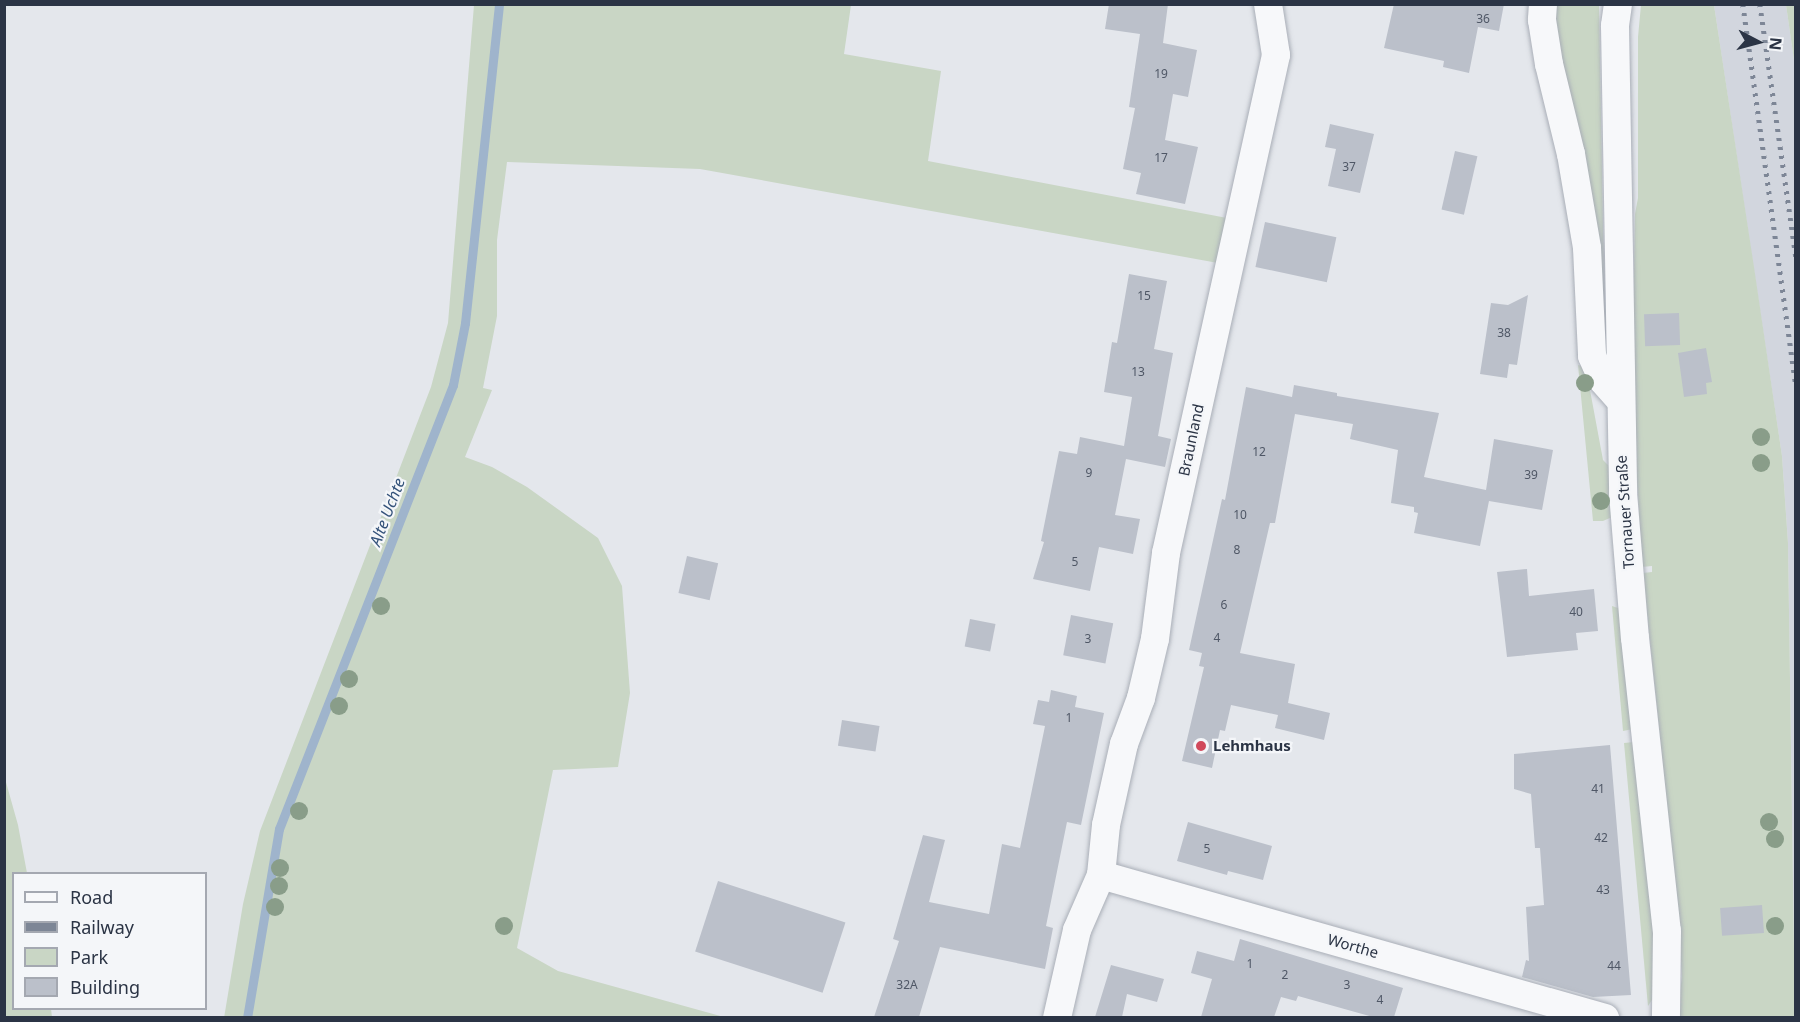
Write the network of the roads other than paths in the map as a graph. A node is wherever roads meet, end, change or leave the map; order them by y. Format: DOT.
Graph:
graph roads {
  1 [pos="1268,4"];
  2 [pos="1542,4"];
  3 [pos="1618,4"];
  4 [pos="1620,400"];
  5 [pos="1101,874"];
  6 [pos="1057,1017"];
  7 [pos="1605,1017"];
  8 [pos="1666,1017"];
  1 -- 5 [label="street, Braunland"];
  2 -- 4 [label="street"];
  3 -- 4 [label="street, Tornauer Straße"];
  4 -- 8 [label="street, Tornauer Straße"];
  5 -- 6 [label="street, Braunland"];
  5 -- 7 [label="street, Worthe"];
}
